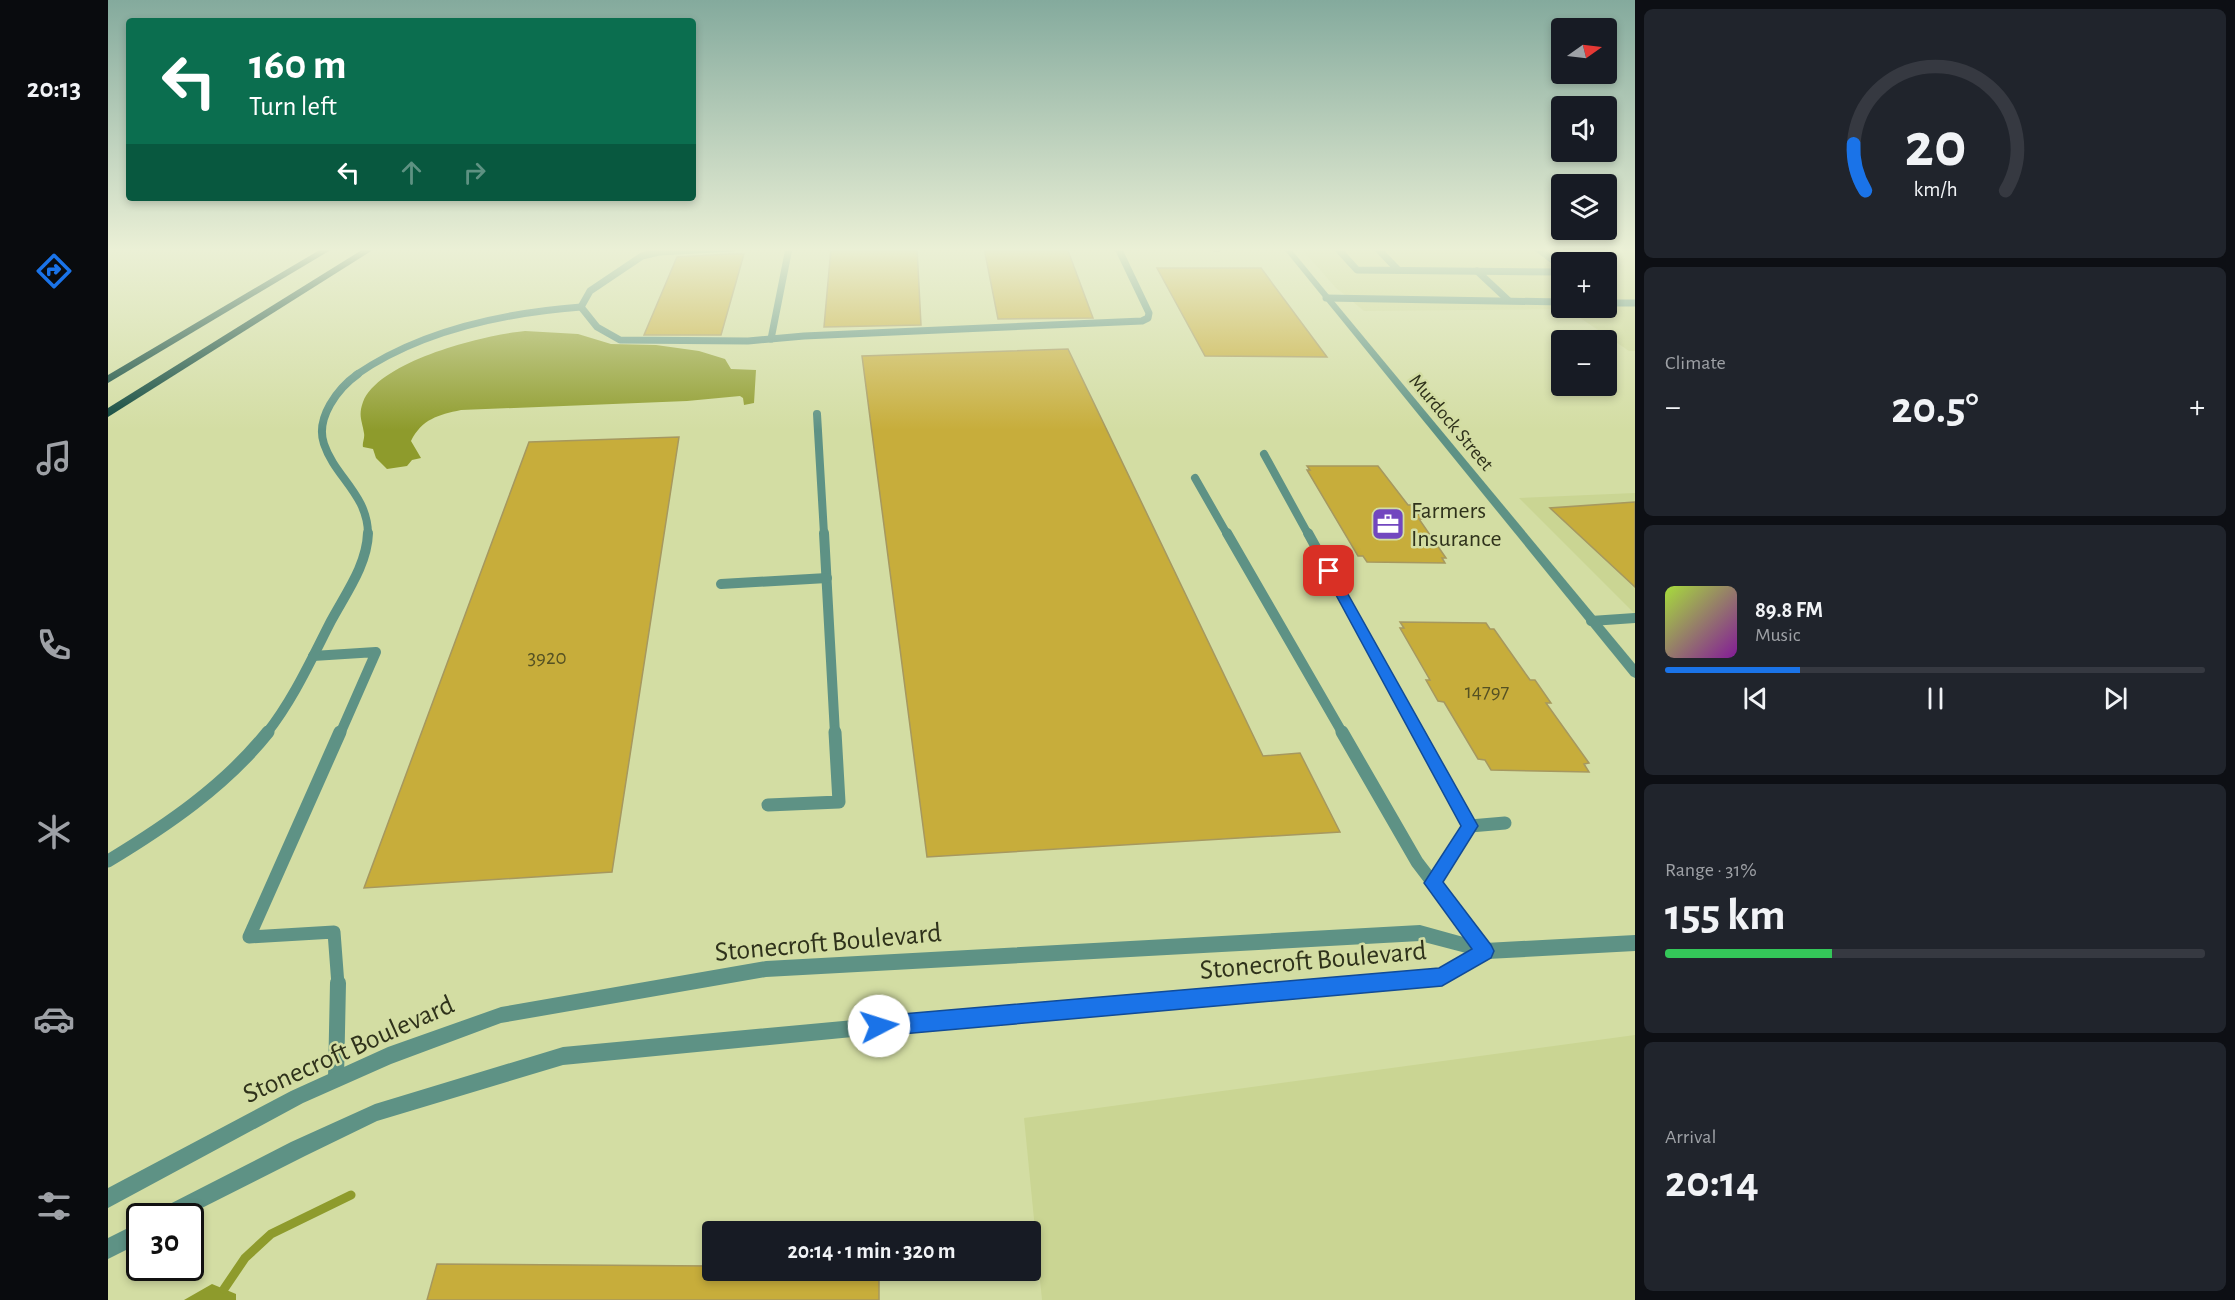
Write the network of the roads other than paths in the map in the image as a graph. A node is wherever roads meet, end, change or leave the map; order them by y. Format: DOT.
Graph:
graph roads {
  1 [pos="228,309"];
  2 [pos="275,309"];
  3 [pos="546,309"];
  4 [pos="582,309"];
  5 [pos="777,309"];
  6 [pos="1147,309"];
  7 [pos="1335,309"];
  8 [pos="771,339"];
  9 [pos="108,380"];
  10 [pos="108,413"];
  11 [pos="817,414"];
  12 [pos="1264,454"];
  13 [pos="1195,478"];
  14 [pos="826,578"];
  15 [pos="720,584"];
  16 [pos="1635,618"];
  17 [pos="1591,621"];
  18 [pos="313,656"];
  19 [pos="1635,674"];
  20 [pos="768,805"];
  21 [pos="1505,824"];
  22 [pos="1470,826"];
  23 [pos="108,861"];
  24 [pos="1433,883"];
  25 [pos="1635,943"];
  26 [pos="1485,951"];
  27 [pos="336,1079"];
  28 [pos="108,1198"];
  29 [pos="192,1203"];
  30 [pos="126,1239"];
  31 [pos="108,1249"];
  1 -- 9 [label="highway"];
  2 -- 10 [label="highway"];
  3 -- 18 [label="lane"];
  4 -- 8 [label="lane"];
  5 -- 8 [label="lane"];
  6 -- 8 [label="lane"];
  7 -- 17 [label="street, Murdock Street"];
  11 -- 14 [label="lane"];
  12 -- 22 [label="lane"];
  13 -- 24 [label="lane"];
  14 -- 15 [label="lane"];
  14 -- 20 [label="lane"];
  16 -- 17 [label="lane"];
  17 -- 19 [label="street, Murdock Street"];
  18 -- 23 [label="lane"];
  18 -- 27 [label="lane"];
  21 -- 22 [label="lane"];
  22 -- 24 [label="lane"];
  24 -- 26 [label="lane"];
  25 -- 26 [label="street, Stonecroft Boulevard"];
  26 -- 27 [label="street, Stonecroft Boulevard"];
  26 -- 29 [label="street, Stonecroft Boulevard"];
  27 -- 28 [label="street, Stonecroft Boulevard"];
  30 -- 31 [label="street"];
}
